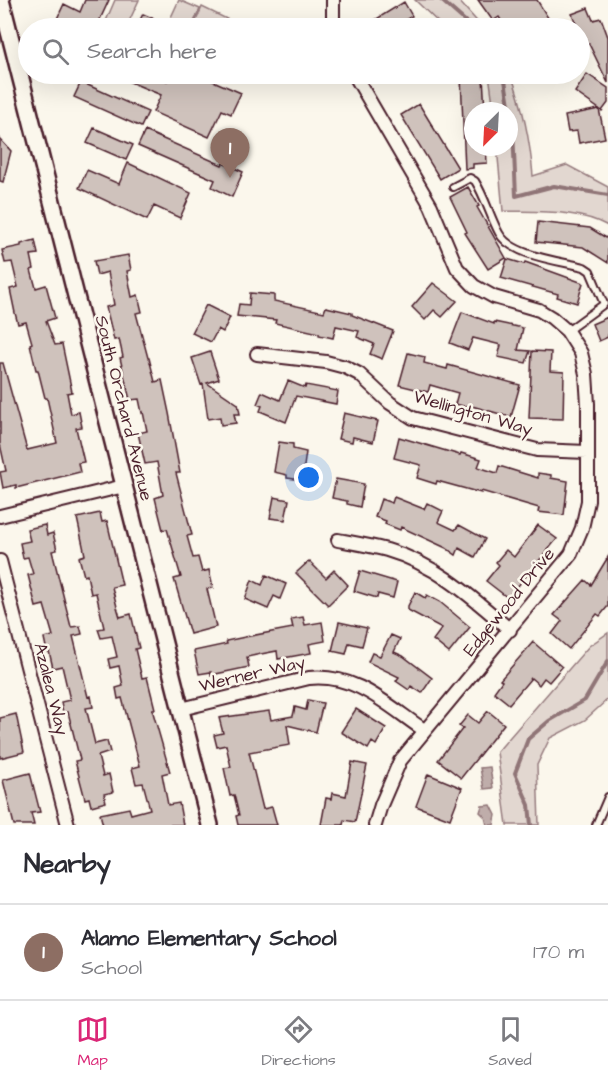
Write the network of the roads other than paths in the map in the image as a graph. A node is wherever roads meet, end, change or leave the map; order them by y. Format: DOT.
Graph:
graph roads {
  1 [pos="1,0"];
  2 [pos="333,0"];
  3 [pos="333,18"];
  4 [pos="18,67"];
  5 [pos="22,84"];
  6 [pos="364,84"];
  7 [pos="453,187"];
  8 [pos="606,304"];
  9 [pos="567,331"];
  10 [pos="257,354"];
  11 [pos="587,452"];
  12 [pos="124,486"];
  13 [pos="0,516"];
  14 [pos="338,540"];
  15 [pos="0,561"];
  16 [pos="510,630"];
  17 [pos="181,709"];
  18 [pos="424,730"];
  19 [pos="608,797"];
  20 [pos="68,825"];
  21 [pos="210,825"];
  22 [pos="375,825"];
  23 [pos="596,825"];
  1 -- 4 [label="street, South Orchard Avenue"];
  2 -- 3 [label="street"];
  5 -- 12 [label="street, South Orchard Avenue"];
  6 -- 9 [label="street, Edgewood Drive"];
  7 -- 8 [label="lane"];
  8 -- 9 [label="lane"];
  9 -- 11 [label="street, Edgewood Drive"];
  10 -- 11 [label="street, Wellington Way"];
  11 -- 16 [label="street, Edgewood Drive"];
  12 -- 13 [label="street"];
  12 -- 17 [label="street, South Orchard Avenue"];
  14 -- 16 [label="street"];
  15 -- 20 [label="street, Azalea Way"];
  16 -- 18 [label="street, Edgewood Drive"];
  17 -- 18 [label="street, Werner Way"];
  17 -- 21 [label="street, South Orchard Avenue"];
  18 -- 22 [label="street, Edgewood Drive"];
  19 -- 23 [label="lane"];
}
